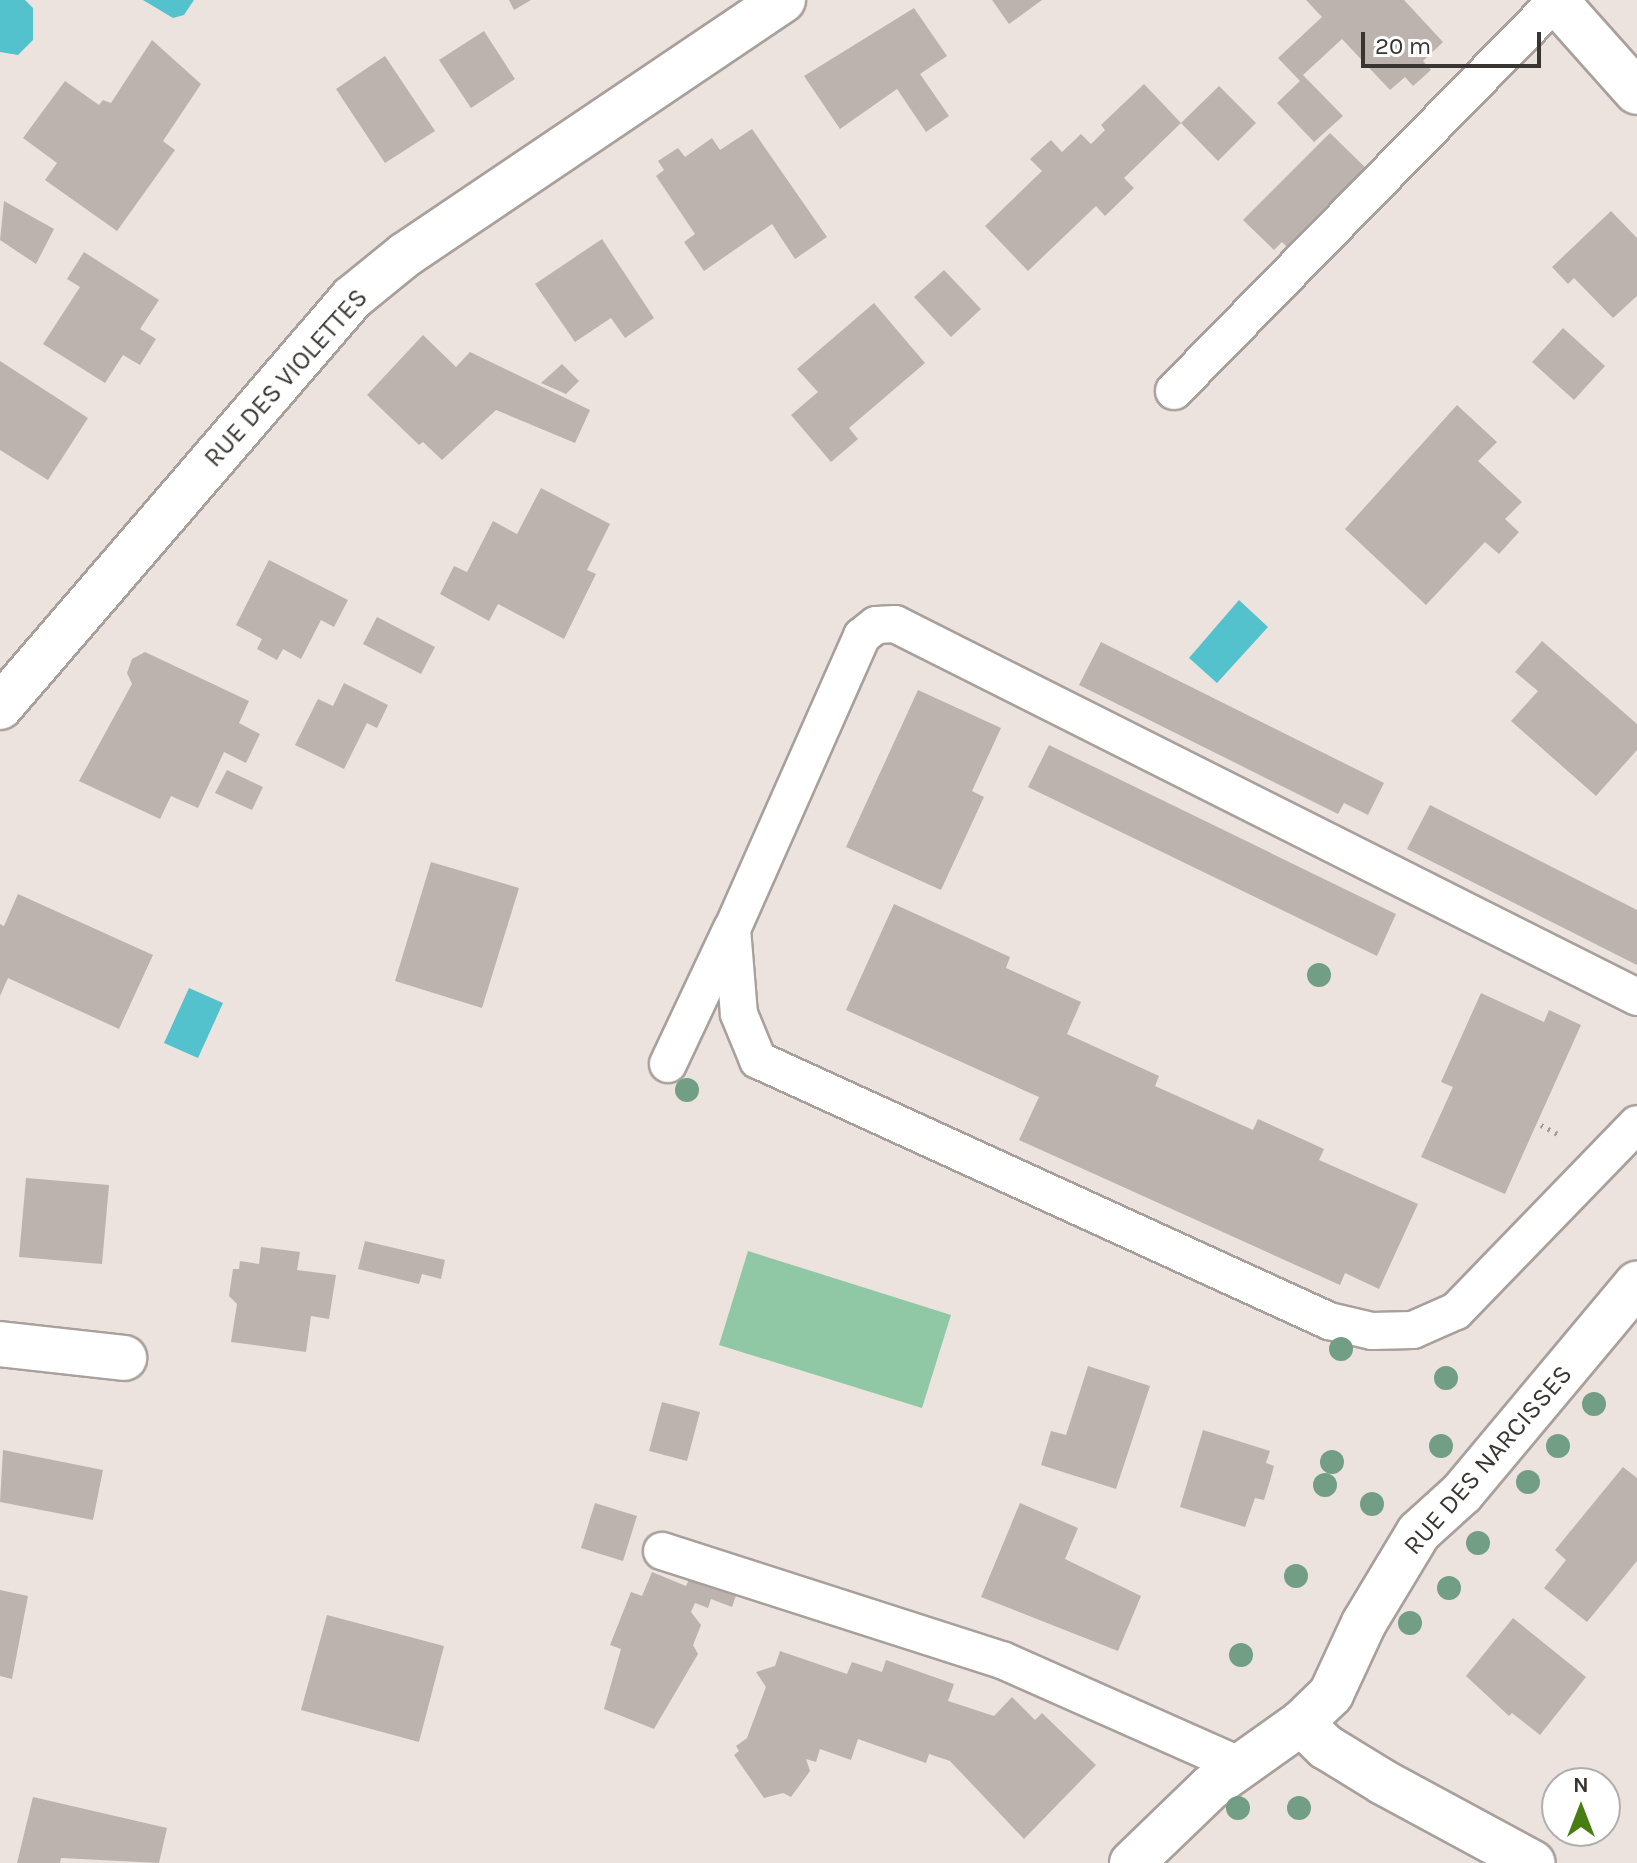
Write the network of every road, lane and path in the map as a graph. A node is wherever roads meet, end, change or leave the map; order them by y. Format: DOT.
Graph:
graph roads {
  1 [pos="783,0"];
  2 [pos="1556,0"];
  3 [pos="1629,68"];
  4 [pos="1174,391"];
  5 [pos="0,707"];
  6 [pos="732,929"];
  7 [pos="1637,997"];
  8 [pos="668,1064"];
  9 [pos="1637,1124"];
  10 [pos="1637,1284"];
  11 [pos="0,1344"];
  12 [pos="124,1358"];
  13 [pos="662,1551"];
  14 [pos="1301,1723"];
  15 [pos="1239,1765"];
  16 [pos="1132,1863"];
  17 [pos="1533,1863"];
  1 -- 5 [label="street, RUE DES VIOLETTES"];
  2 -- 3 [label="street"];
  2 -- 4 [label="lane"];
  6 -- 7 [label="lane"];
  6 -- 8 [label="lane"];
  6 -- 9 [label="lane"];
  10 -- 14 [label="street, RUE DES NARCISSES"];
  11 -- 12 [label="street"];
  13 -- 15 [label="lane"];
  14 -- 15 [label="street, RUE DES NARCISSES"];
  14 -- 17 [label="street"];
  15 -- 16 [label="street, RUE DES NARCISSES"];
}
